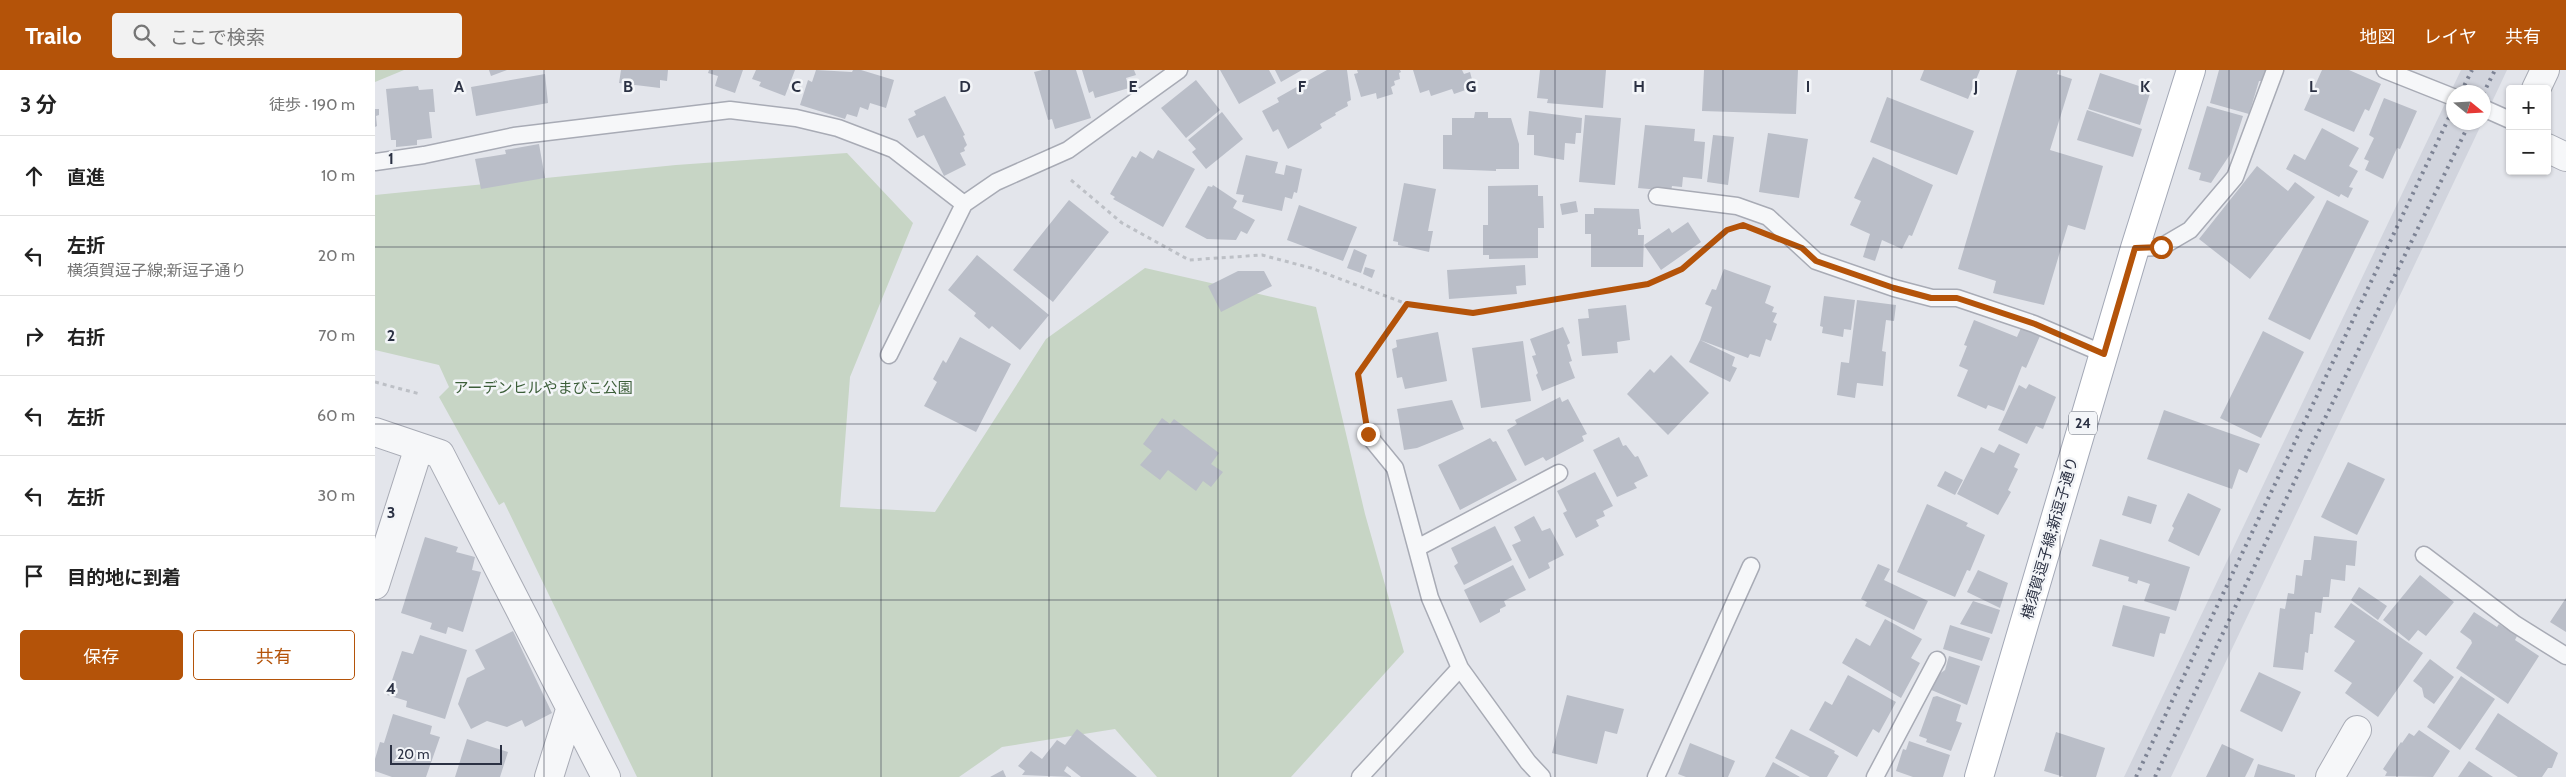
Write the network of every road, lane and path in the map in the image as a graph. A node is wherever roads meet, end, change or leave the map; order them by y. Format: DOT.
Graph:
graph roads {
  1 [pos="1179,70"];
  2 [pos="2191,70"];
  3 [pos="2275,70"];
  4 [pos="2385,70"];
  5 [pos="2545,70"];
  6 [pos="2538,85"];
  7 [pos="2446,93"];
  8 [pos="2491,112"];
  9 [pos="2506,118"];
  10 [pos="2551,150"];
  11 [pos="2566,157"];
  12 [pos="1050,158"];
  13 [pos="375,162"];
  14 [pos="1657,196"];
  15 [pos="964,204"];
  16 [pos="1727,230"];
  17 [pos="2135,248"];
  18 [pos="1407,304"];
  19 [pos="2104,354"];
  20 [pos="889,355"];
  21 [pos="375,382"];
  22 [pos="420,394"];
  23 [pos="375,432"];
  24 [pos="1368,434"];
  25 [pos="419,447"];
  26 [pos="1559,473"];
  27 [pos="1417,548"];
  28 [pos="2424,555"];
  29 [pos="1751,566"];
  30 [pos="375,585"];
  31 [pos="2566,656"];
  32 [pos="1937,660"];
  33 [pos="1460,668"];
  34 [pos="570,710"];
  35 [pos="2357,730"];
  36 [pos="549,777"];
  37 [pos="606,777"];
  38 [pos="1360,777"];
  39 [pos="1543,777"];
  40 [pos="1656,777"];
  41 [pos="1875,777"];
  42 [pos="1979,777"];
  43 [pos="2330,777"];
  1 -- 12 [label="lane"];
  2 -- 17 [label="main road, 横須賀逗子線;新逗子通り / 24"];
  3 -- 17 [label="lane"];
  4 -- 7 [label="lane"];
  5 -- 6 [label="street"];
  8 -- 9 [label="lane"];
  10 -- 11 [label="street"];
  12 -- 15 [label="lane"];
  12 -- 18 [label="path"];
  13 -- 15 [label="lane"];
  14 -- 19 [label="lane"];
  15 -- 20 [label="lane"];
  16 -- 18 [label="path"];
  17 -- 19 [label="main road, 横須賀逗子線;新逗子通り / 24"];
  18 -- 24 [label="path"];
  19 -- 42 [label="main road, 横須賀逗子線;新逗子通り / 24"];
  21 -- 22 [label="path"];
  23 -- 25 [label="street"];
  24 -- 27 [label="lane"];
  25 -- 30 [label="street"];
  25 -- 34 [label="street"];
  26 -- 27 [label="lane"];
  27 -- 33 [label="lane"];
  28 -- 31 [label="lane"];
  29 -- 40 [label="lane"];
  32 -- 41 [label="lane"];
  33 -- 38 [label="lane"];
  33 -- 39 [label="lane"];
  34 -- 36 [label="street"];
  34 -- 37 [label="street"];
  35 -- 43 [label="street"];
}
